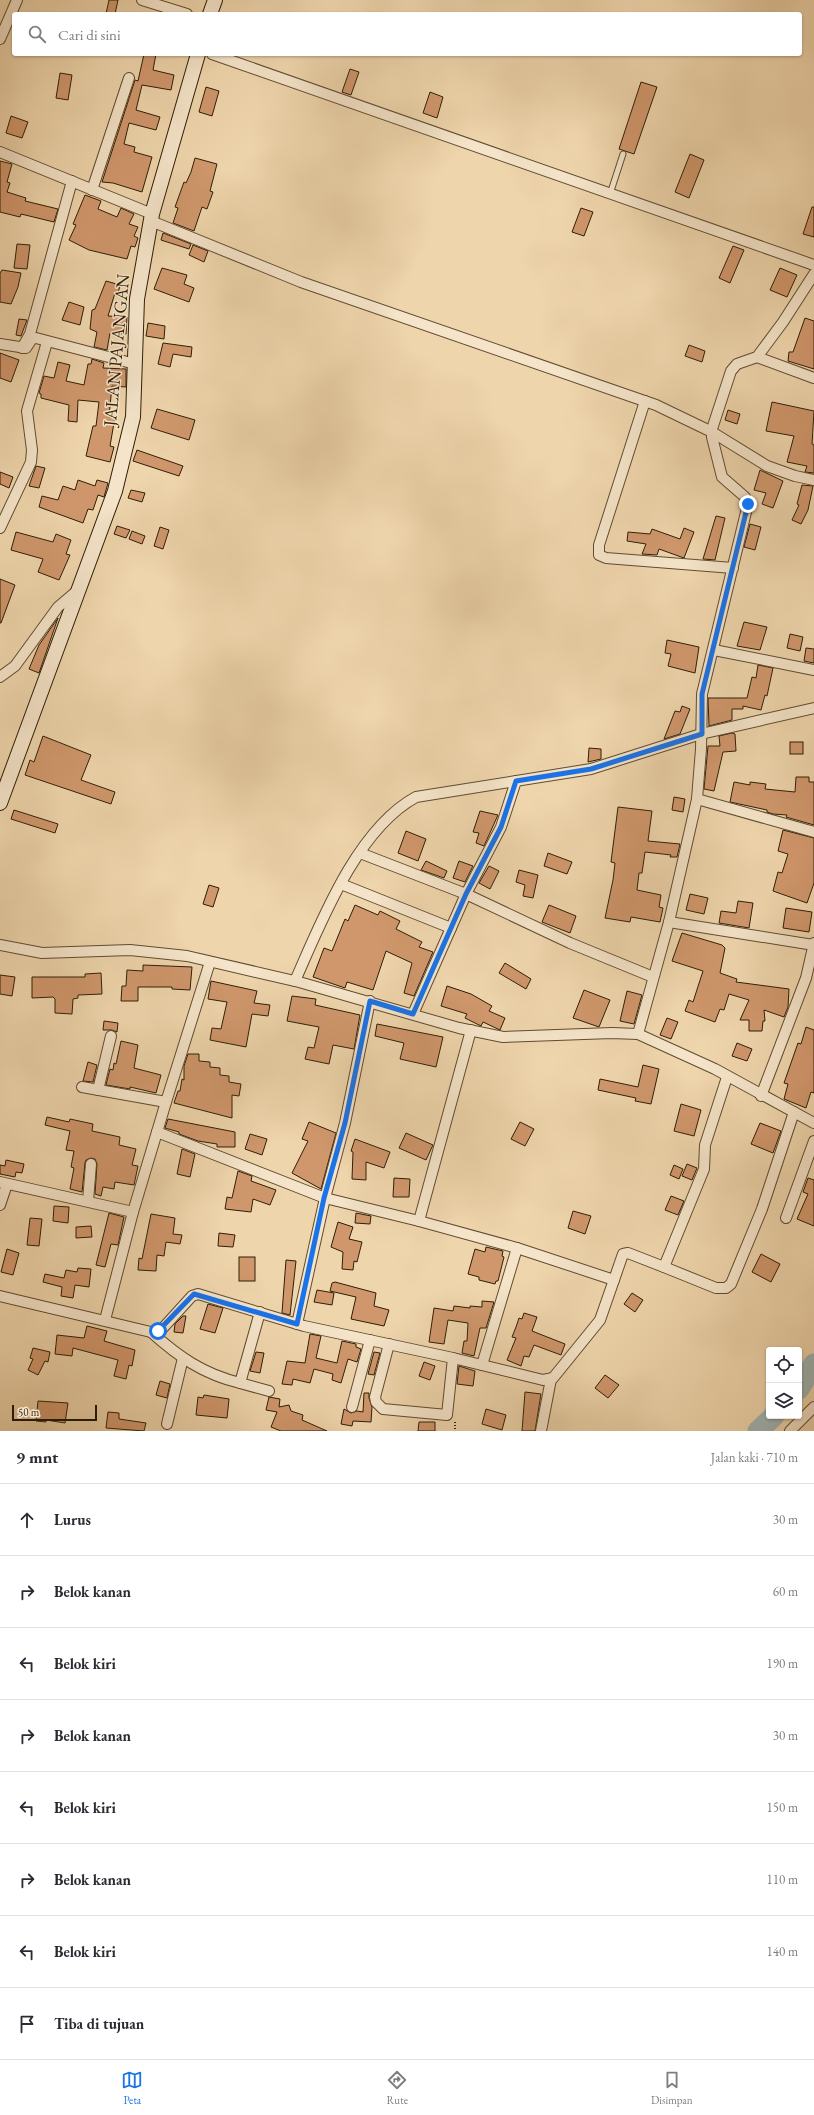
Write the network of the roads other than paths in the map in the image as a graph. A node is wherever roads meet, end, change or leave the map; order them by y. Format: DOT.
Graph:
graph roads {
  1 [pos="17,0"];
  2 [pos="142,0"];
  3 [pos="215,0"];
  4 [pos="181,12"];
  5 [pos="211,12"];
  6 [pos="0,39"];
  7 [pos="197,56"];
  8 [pos="218,56"];
  9 [pos="129,78"];
  10 [pos="0,152"];
  11 [pos="623,154"];
  12 [pos="72,181"];
  13 [pos="92,190"];
  14 [pos="610,194"];
  15 [pos="152,217"];
  16 [pos="814,265"];
  17 [pos="814,274"];
  18 [pos="47,342"];
  19 [pos="0,344"];
  20 [pos="22,348"];
  21 [pos="757,357"];
  22 [pos="135,364"];
  23 [pos="814,378"];
  24 [pos="645,401"];
  25 [pos="712,432"];
  26 [pos="814,480"];
  27 [pos="0,528"];
  28 [pos="733,568"];
  29 [pos="78,590"];
  30 [pos="714,650"];
  31 [pos="814,670"];
  32 [pos="0,677"];
  33 [pos="814,708"];
  34 [pos="702,734"];
  35 [pos="516,781"];
  36 [pos="697,799"];
  37 [pos="0,803"];
  38 [pos="814,832"];
  39 [pos="360,853"];
  40 [pos="341,884"];
  41 [pos="466,894"];
  42 [pos="668,922"];
  43 [pos="451,928"];
  44 [pos="814,944"];
  45 [pos="0,945"];
  46 [pos="210,962"];
  47 [pos="653,977"];
  48 [pos="295,981"];
  49 [pos="370,1001"];
  50 [pos="413,1014"];
  51 [pos="471,1030"];
  52 [pos="638,1034"];
  53 [pos="111,1036"];
  54 [pos="728,1077"];
  55 [pos="82,1087"];
  56 [pos="98,1090"];
  57 [pos="761,1096"];
  58 [pos="166,1102"];
  59 [pos="794,1112"];
  60 [pos="814,1123"];
  61 [pos="157,1132"];
  62 [pos="814,1141"];
  63 [pos="91,1164"];
  64 [pos="3,1183"];
  65 [pos="324,1198"];
  66 [pos="88,1201"];
  67 [pos="0,1205"];
  68 [pos="133,1212"];
  69 [pos="786,1218"];
  70 [pos="418,1221"];
  71 [pos="517,1248"];
  72 [pos="664,1267"];
  73 [pos="614,1280"];
  74 [pos="0,1296"];
  75 [pos="260,1312"];
  76 [pos="105,1320"];
  77 [pos="297,1324"];
  78 [pos="151,1332"];
  79 [pos="370,1340"];
  80 [pos="389,1344"];
  81 [pos="183,1358"];
  82 [pos="453,1358"];
  83 [pos="482,1365"];
  84 [pos="551,1379"];
  85 [pos="240,1383"];
  86 [pos="269,1391"];
  87 [pos="352,1407"];
  88 [pos="814,1407"];
  89 [pos="167,1424"];
  90 [pos="541,1431"];
  91 [pos="790,1431"];
  1 -- 6 [label="street"];
  2 -- 4 [label="street"];
  3 -- 5 [label="main road"];
  7 -- 15 [label="main road, JALAN PAJANGAN"];
  8 -- 14 [label="street"];
  9 -- 13 [label="street"];
  10 -- 12 [label="street"];
  11 -- 14 [label="lane"];
  12 -- 13 [label="street"];
  12 -- 20 [label="street"];
  13 -- 15 [label="street"];
  14 -- 16 [label="street"];
  15 -- 22 [label="main road, JALAN PAJANGAN"];
  15 -- 24 [label="street"];
  17 -- 21 [label="street"];
  18 -- 20 [label="street"];
  18 -- 22 [label="street"];
  18 -- 27 [label="street"];
  19 -- 20 [label="street"];
  21 -- 23 [label="street"];
  21 -- 25 [label="street"];
  22 -- 29 [label="main road, JALAN PAJANGAN"];
  24 -- 25 [label="street"];
  24 -- 28 [label="street"];
  25 -- 26 [label="street"];
  25 -- 28 [label="street"];
  28 -- 30 [label="street"];
  29 -- 32 [label="street"];
  29 -- 37 [label="main road, JALAN PAJANGAN"];
  30 -- 31 [label="street"];
  30 -- 34 [label="street"];
  33 -- 34 [label="street"];
  34 -- 35 [label="street"];
  34 -- 36 [label="street"];
  35 -- 39 [label="street"];
  35 -- 41 [label="street"];
  36 -- 38 [label="street"];
  36 -- 42 [label="street"];
  39 -- 40 [label="street"];
  39 -- 41 [label="street"];
  40 -- 43 [label="street"];
  40 -- 48 [label="street"];
  41 -- 43 [label="street"];
  41 -- 47 [label="street"];
  42 -- 44 [label="street"];
  42 -- 47 [label="street"];
  43 -- 50 [label="street"];
  44 -- 57 [label="street"];
  45 -- 46 [label="street"];
  46 -- 48 [label="street"];
  46 -- 58 [label="street"];
  47 -- 52 [label="street"];
  48 -- 49 [label="street"];
  49 -- 50 [label="street"];
  49 -- 65 [label="street"];
  50 -- 51 [label="street"];
  51 -- 52 [label="street"];
  51 -- 70 [label="street"];
  52 -- 54 [label="street"];
  53 -- 56 [label="street"];
  54 -- 57 [label="street"];
  54 -- 72 [label="street"];
  55 -- 56 [label="street"];
  56 -- 58 [label="street"];
  57 -- 59 [label="street"];
  58 -- 61 [label="street"];
  59 -- 60 [label="street"];
  59 -- 72 [label="street"];
  61 -- 65 [label="street"];
  61 -- 68 [label="street"];
  62 -- 69 [label="street"];
  63 -- 66 [label="street"];
  64 -- 66 [label="street"];
  64 -- 67 [label="street"];
  65 -- 70 [label="street"];
  65 -- 77 [label="street"];
  66 -- 68 [label="street"];
  68 -- 76 [label="street"];
  70 -- 71 [label="street"];
  71 -- 73 [label="street"];
  71 -- 83 [label="street"];
  72 -- 73 [label="street"];
  73 -- 84 [label="street"];
  74 -- 76 [label="street"];
  75 -- 77 [label="street"];
  75 -- 78 [label="street"];
  75 -- 85 [label="street"];
  76 -- 78 [label="street"];
  77 -- 79 [label="street"];
  78 -- 81 [label="street"];
  79 -- 80 [label="street"];
  79 -- 87 [label="street"];
  80 -- 82 [label="street"];
  80 -- 82 [label="street"];
  81 -- 85 [label="street"];
  81 -- 89 [label="street"];
  82 -- 83 [label="street"];
  83 -- 84 [label="street"];
  84 -- 90 [label="street"];
  85 -- 86 [label="street"];
  88 -- 91 [label="street"];
}
